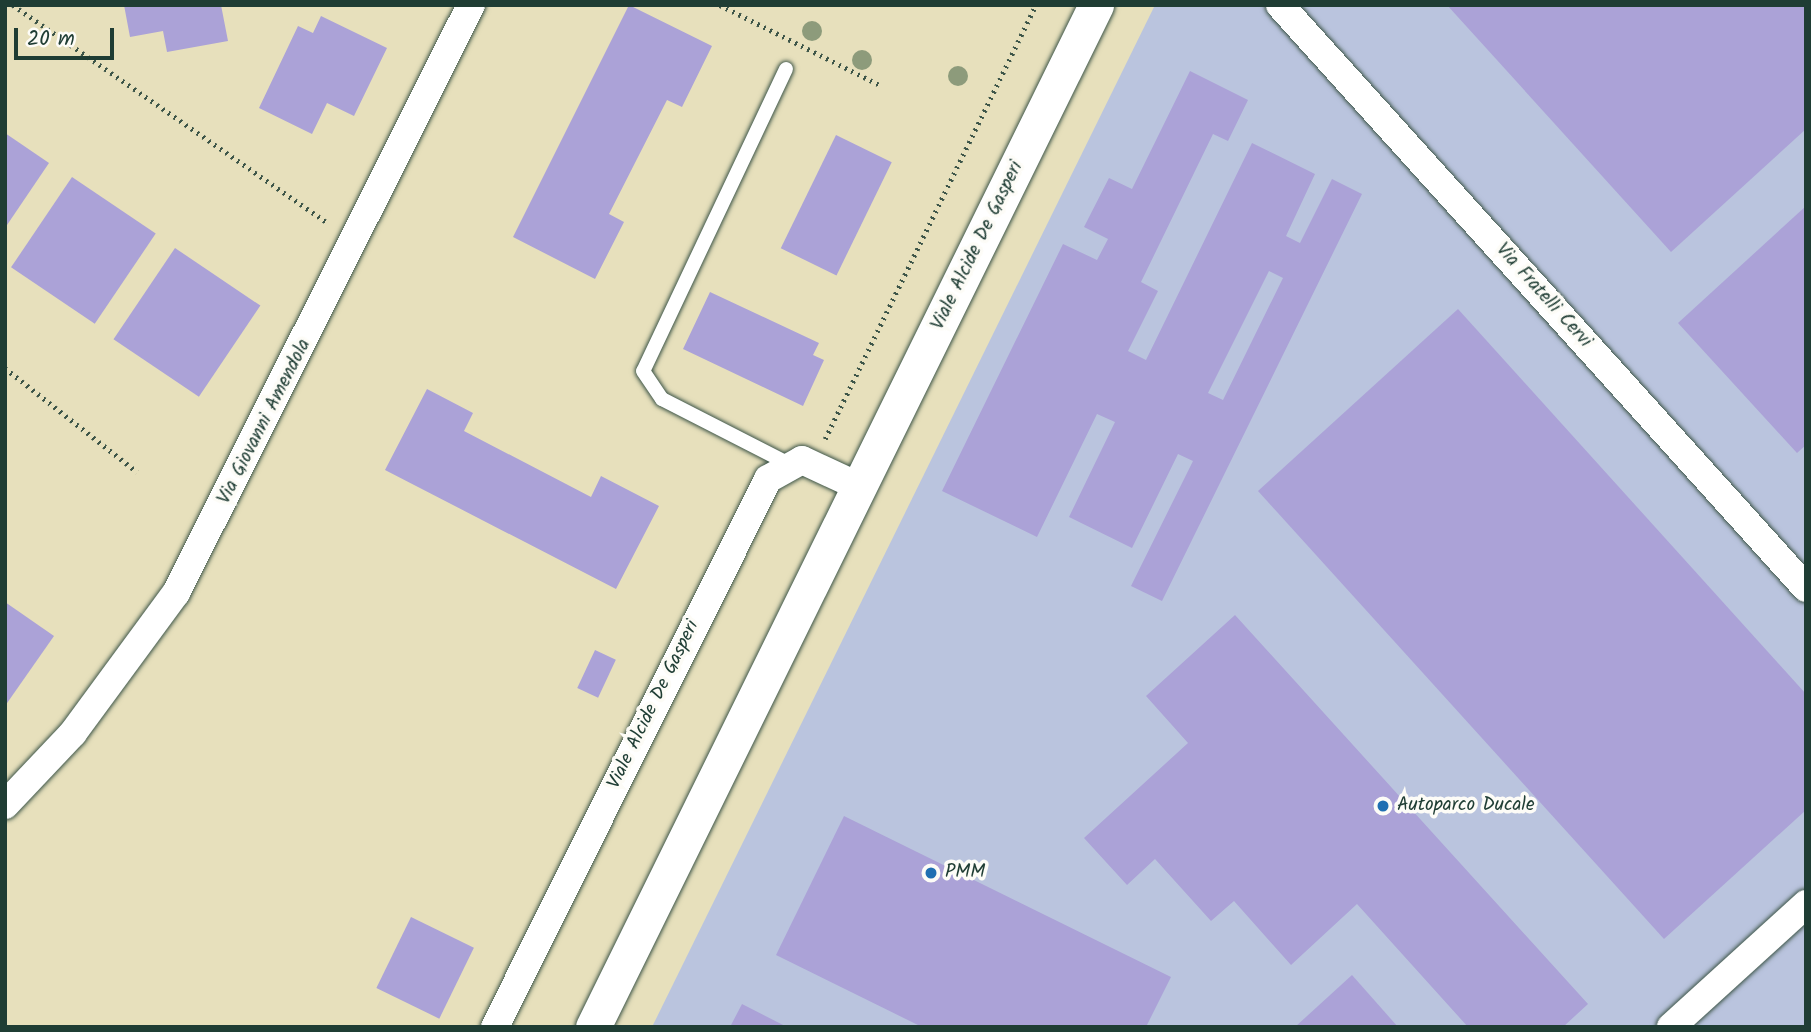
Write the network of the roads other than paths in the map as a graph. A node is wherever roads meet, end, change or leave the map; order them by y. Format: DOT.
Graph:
graph roads {
  1 [pos="471,5"];
  2 [pos="1096,5"];
  3 [pos="1280,5"];
  4 [pos="786,69"];
  5 [pos="787,463"];
  6 [pos="860,487"];
  7 [pos="1806,588"];
  8 [pos="5,805"];
  9 [pos="1806,904"];
  10 [pos="495,1027"];
  11 [pos="593,1027"];
  12 [pos="1671,1027"];
  1 -- 8 [label="street, Via Giovanni Amendola"];
  2 -- 6 [label="street, Viale Alcide De Gasperi"];
  3 -- 7 [label="street, Via Fratelli Cervi"];
  4 -- 5 [label="lane"];
  5 -- 6 [label="street"];
  5 -- 10 [label="street, Viale Alcide De Gasperi"];
  6 -- 11 [label="street, Viale Alcide De Gasperi"];
  9 -- 12 [label="street"];
}
